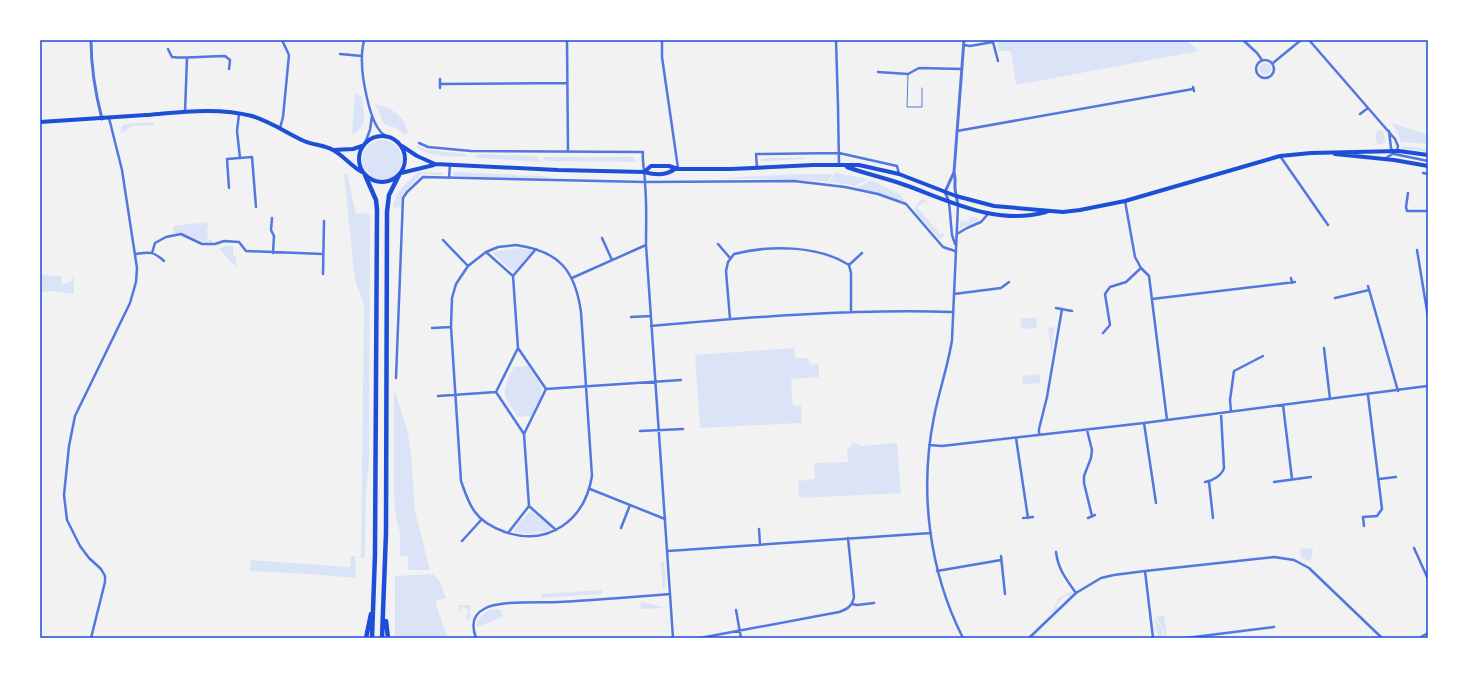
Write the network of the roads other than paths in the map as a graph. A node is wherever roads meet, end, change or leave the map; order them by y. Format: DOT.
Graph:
graph roads {
  1 [pos="90,40"];
  2 [pos="282,40"];
  3 [pos="364,40"];
  4 [pos="567,40"];
  5 [pos="662,40"];
  6 [pos="836,40"];
  7 [pos="964,40"];
  8 [pos="1243,40"];
  9 [pos="1301,40"];
  10 [pos="1309,40"];
  11 [pos="964,45"];
  12 [pos="168,49"];
  13 [pos="340,54"];
  14 [pos="362,56"];
  15 [pos="187,58"];
  16 [pos="1262,60"];
  17 [pos="998,61"];
  18 [pos="1272,63"];
  19 [pos="229,69"];
  20 [pos="962,69"];
  21 [pos="878,72"];
  22 [pos="908,74"];
  23 [pos="440,79"];
  24 [pos="567,83"];
  25 [pos="440,84"];
  26 [pos="440,88"];
  27 [pos="922,88"];
  28 [pos="1193,89"];
  29 [pos="1368,108"];
  30 [pos="185,112"];
  31 [pos="239,114"];
  32 [pos="1360,114"];
  33 [pos="372,115"];
  34 [pos="102,118"];
  35 [pos="109,118"];
  36 [pos="40,122"];
  37 [pos="280,128"];
  38 [pos="1388,129"];
  39 [pos="957,131"];
  40 [pos="386,136"];
  41 [pos="419,143"];
  42 [pos="1391,144"];
  43 [pos="364,145"];
  44 [pos="402,146"];
  45 [pos="1398,146"];
  46 [pos="333,150"];
  47 [pos="1403,151"];
  48 [pos="568,152"];
  49 [pos="1383,152"];
  50 [pos="1394,152"];
  51 [pos="839,153"];
  52 [pos="1325,153"];
  53 [pos="1427,155"];
  54 [pos="1280,156"];
  55 [pos="240,158"];
  56 [pos="1383,159"];
  57 [pos="1428,161"];
  58 [pos="435,164"];
  59 [pos="450,165"];
  60 [pos="841,166"];
  61 [pos="1428,166"];
  62 [pos="757,167"];
  63 [pos="677,169"];
  64 [pos="644,172"];
  65 [pos="954,172"];
  66 [pos="1423,173"];
  67 [pos="364,174"];
  68 [pos="400,174"];
  69 [pos="899,174"];
  70 [pos="1428,174"];
  71 [pos="449,178"];
  72 [pos="645,182"];
  73 [pos="229,188"];
  74 [pos="946,192"];
  75 [pos="1408,193"];
  76 [pos="956,196"];
  77 [pos="1125,201"];
  78 [pos="949,202"];
  79 [pos="958,205"];
  80 [pos="256,207"];
  81 [pos="1428,211"];
  82 [pos="1048,212"];
  83 [pos="988,214"];
  84 [pos="272,218"];
  85 [pos="324,221"];
  86 [pos="1328,225"];
  87 [pos="957,234"];
  88 [pos="602,238"];
  89 [pos="443,240"];
  90 [pos="718,244"];
  91 [pos="646,245"];
  92 [pos="955,246"];
  93 [pos="537,249"];
  94 [pos="1417,250"];
  95 [pos="955,251"];
  96 [pos="486,252"];
  97 [pos="152,253"];
  98 [pos="273,253"];
  99 [pos="862,253"];
  100 [pos="135,254"];
  101 [pos="323,254"];
  102 [pos="730,258"];
  103 [pos="612,260"];
  104 [pos="164,261"];
  105 [pos="849,265"];
  106 [pos="468,266"];
  107 [pos="1141,268"];
  108 [pos="323,274"];
  109 [pos="513,276"];
  110 [pos="572,278"];
  111 [pos="1292,278"];
  112 [pos="1009,282"];
  113 [pos="954,294"];
  114 [pos="1335,298"];
  115 [pos="1152,299"];
  116 [pos="1056,308"];
  117 [pos="1062,309"];
  118 [pos="1072,311"];
  119 [pos="851,312"];
  120 [pos="952,312"];
  121 [pos="651,316"];
  122 [pos="631,317"];
  123 [pos="1428,317"];
  124 [pos="730,319"];
  125 [pos="652,326"];
  126 [pos="452,327"];
  127 [pos="432,328"];
  128 [pos="1103,333"];
  129 [pos="518,348"];
  130 [pos="1324,348"];
  131 [pos="1262,356"];
  132 [pos="396,378"];
  133 [pos="681,380"];
  134 [pos="1428,380"];
  135 [pos="655,382"];
  136 [pos="586,387"];
  137 [pos="1428,387"];
  138 [pos="546,389"];
  139 [pos="1398,391"];
  140 [pos="496,392"];
  141 [pos="456,395"];
  142 [pos="1368,395"];
  143 [pos="438,396"];
  144 [pos="1330,399"];
  145 [pos="1283,405"];
  146 [pos="1231,412"];
  147 [pos="1221,413"];
  148 [pos="1167,420"];
  149 [pos="1144,423"];
  150 [pos="683,428"];
  151 [pos="1088,430"];
  152 [pos="640,431"];
  153 [pos="659,431"];
  154 [pos="524,434"];
  155 [pos="1039,435"];
  156 [pos="1016,438"];
  157 [pos="929,445"];
  158 [pos="1311,477"];
  159 [pos="1396,477"];
  160 [pos="1292,479"];
  161 [pos="1379,479"];
  162 [pos="1274,482"];
  163 [pos="590,489"];
  164 [pos="1156,503"];
  165 [pos="630,505"];
  166 [pos="529,506"];
  167 [pos="1033,517"];
  168 [pos="1023,518"];
  169 [pos="1028,518"];
  170 [pos="1088,518"];
  171 [pos="1213,518"];
  172 [pos="482,519"];
  173 [pos="665,519"];
  174 [pos="1364,526"];
  175 [pos="621,528"];
  176 [pos="759,529"];
  177 [pos="556,530"];
  178 [pos="508,533"];
  179 [pos="931,533"];
  180 [pos="848,538"];
  181 [pos="462,541"];
  182 [pos="760,545"];
  183 [pos="1414,548"];
  184 [pos="668,551"];
  185 [pos="1056,552"];
  186 [pos="1001,556"];
  187 [pos="1000,560"];
  188 [pos="937,571"];
  189 [pos="1145,571"];
  190 [pos="1428,579"];
  191 [pos="1076,593"];
  192 [pos="670,594"];
  193 [pos="1006,594"];
  194 [pos="374,597"];
  195 [pos="874,603"];
  196 [pos="852,604"];
  197 [pos="384,608"];
  198 [pos="736,610"];
  199 [pos="1274,627"];
  200 [pos="740,630"];
  201 [pos="1428,633"];
  202 [pos="91,638"];
  203 [pos="366,638"];
  204 [pos="372,638"];
  205 [pos="382,638"];
  206 [pos="388,638"];
  207 [pos="476,638"];
  208 [pos="673,638"];
  209 [pos="700,638"];
  210 [pos="741,638"];
  211 [pos="963,638"];
  212 [pos="1029,638"];
  213 [pos="1153,638"];
  214 [pos="1186,638"];
  215 [pos="1382,638"];
  216 [pos="1419,638"];
  1 -- 34 [label="street"];
  2 -- 37 [label="street"];
  3 -- 14 [label="street"];
  4 -- 24 [label="street"];
  5 -- 63 [label="street"];
  6 -- 51 [label="street"];
  7 -- 11 [label="street"];
  8 -- 16 [label="street"];
  9 -- 18 [label="street"];
  10 -- 29 [label="street"];
  11 -- 17 [label="street"];
  11 -- 20 [label="street"];
  12 -- 15 [label="street"];
  13 -- 14 [label="street"];
  14 -- 33 [label="street"];
  15 -- 19 [label="street"];
  15 -- 30 [label="street"];
  16 -- 18 [label="street"];
  16 -- 18 [label="street"];
  20 -- 22 [label="street"];
  20 -- 39 [label="street"];
  21 -- 22 [label="street"];
  22 -- 27 [label="lane"];
  23 -- 25 [label="street"];
  24 -- 25 [label="street"];
  24 -- 48 [label="street"];
  25 -- 26 [label="street"];
  28 -- 39 [label="street"];
  29 -- 32 [label="street"];
  29 -- 38 [label="street"];
  30 -- 31 [label="main road"];
  30 -- 35 [label="main road"];
  31 -- 37 [label="main road"];
  31 -- 55 [label="street"];
  33 -- 40 [label="street"];
  33 -- 43 [label="street"];
  34 -- 35 [label="main road"];
  34 -- 36 [label="main road"];
  35 -- 100 [label="street"];
  37 -- 46 [label="main road"];
  38 -- 42 [label="street"];
  38 -- 45 [label="street"];
  39 -- 65 [label="street"];
  40 -- 43 [label="main road"];
  40 -- 44 [label="main road"];
  41 -- 48 [label="street"];
  42 -- 49 [label="street"];
  42 -- 50 [label="street"];
  43 -- 46 [label="main road"];
  43 -- 67 [label="main road"];
  44 -- 58 [label="main road"];
  44 -- 68 [label="main road"];
  45 -- 47 [label="street"];
  45 -- 50 [label="street"];
  46 -- 67 [label="main road"];
  47 -- 50 [label="main road"];
  47 -- 53 [label="main road"];
  48 -- 64 [label="street"];
  49 -- 50 [label="main road"];
  49 -- 52 [label="main road"];
  50 -- 56 [label="street"];
  50 -- 57 [label="street"];
  51 -- 60 [label="street"];
  51 -- 62 [label="street"];
  51 -- 69 [label="street"];
  52 -- 54 [label="main road"];
  52 -- 56 [label="main road"];
  54 -- 77 [label="main road"];
  54 -- 86 [label="street"];
  55 -- 73 [label="street"];
  55 -- 80 [label="street"];
  56 -- 61 [label="main road"];
  58 -- 59 [label="main road"];
  58 -- 68 [label="main road"];
  59 -- 64 [label="main road"];
  59 -- 71 [label="street"];
  60 -- 62 [label="main road"];
  60 -- 69 [label="main road"];
  60 -- 78 [label="main road"];
  62 -- 63 [label="main road"];
  63 -- 64 [label="main road"];
  63 -- 64 [label="main road"];
  64 -- 72 [label="street"];
  65 -- 74 [label="street"];
  65 -- 76 [label="street"];
  66 -- 70 [label="street"];
  67 -- 68 [label="main road"];
  67 -- 194 [label="highway"];
  68 -- 197 [label="highway"];
  69 -- 74 [label="main road"];
  71 -- 72 [label="street"];
  71 -- 132 [label="street"];
  72 -- 91 [label="street"];
  72 -- 95 [label="street"];
  74 -- 76 [label="main road"];
  74 -- 78 [label="street"];
  75 -- 81 [label="street"];
  76 -- 79 [label="street"];
  76 -- 82 [label="main road"];
  77 -- 82 [label="main road"];
  77 -- 107 [label="street"];
  78 -- 79 [label="main road"];
  78 -- 92 [label="street"];
  79 -- 83 [label="main road"];
  79 -- 87 [label="street"];
  82 -- 83 [label="main road"];
  83 -- 87 [label="street"];
  84 -- 98 [label="street"];
  85 -- 101 [label="street"];
  87 -- 92 [label="street"];
  88 -- 103 [label="street"];
  89 -- 106 [label="street"];
  90 -- 102 [label="street"];
  91 -- 103 [label="street"];
  91 -- 121 [label="street"];
  92 -- 95 [label="street"];
  93 -- 96 [label="street"];
  93 -- 109 [label="street"];
  93 -- 110 [label="street"];
  94 -- 123 [label="street"];
  95 -- 113 [label="street"];
  96 -- 106 [label="street"];
  96 -- 109 [label="street"];
  97 -- 98 [label="street"];
  97 -- 100 [label="street"];
  97 -- 104 [label="street"];
  98 -- 101 [label="street"];
  99 -- 105 [label="street"];
  100 -- 202 [label="street"];
  101 -- 108 [label="street"];
  102 -- 105 [label="street"];
  102 -- 124 [label="street"];
  103 -- 110 [label="street"];
  105 -- 119 [label="street"];
  106 -- 126 [label="street"];
  107 -- 115 [label="street"];
  107 -- 128 [label="street"];
  109 -- 129 [label="street"];
  110 -- 136 [label="street"];
  111 -- 115 [label="street"];
  112 -- 113 [label="street"];
  113 -- 120 [label="street"];
  114 -- 139 [label="street"];
  115 -- 148 [label="street"];
  116 -- 117 [label="street"];
  117 -- 118 [label="street"];
  117 -- 155 [label="street"];
  119 -- 120 [label="street"];
  119 -- 124 [label="street"];
  120 -- 157 [label="street"];
  121 -- 122 [label="street"];
  121 -- 125 [label="street"];
  124 -- 125 [label="street"];
  125 -- 135 [label="street"];
  126 -- 127 [label="street"];
  126 -- 141 [label="street"];
  129 -- 138 [label="street"];
  129 -- 140 [label="street"];
  130 -- 144 [label="street"];
  131 -- 146 [label="street"];
  133 -- 135 [label="street"];
  134 -- 137 [label="street"];
  135 -- 136 [label="street"];
  135 -- 153 [label="street"];
  136 -- 138 [label="street"];
  136 -- 163 [label="street"];
  137 -- 139 [label="street"];
  138 -- 154 [label="street"];
  139 -- 142 [label="street"];
  140 -- 141 [label="street"];
  140 -- 154 [label="street"];
  141 -- 143 [label="street"];
  141 -- 172 [label="street"];
  142 -- 144 [label="street"];
  142 -- 161 [label="street"];
  144 -- 145 [label="street"];
  145 -- 146 [label="street"];
  145 -- 160 [label="street"];
  146 -- 147 [label="street"];
  147 -- 148 [label="street"];
  147 -- 171 [label="street"];
  148 -- 149 [label="street"];
  149 -- 151 [label="street"];
  149 -- 164 [label="street"];
  150 -- 153 [label="street"];
  151 -- 155 [label="street"];
  151 -- 170 [label="street"];
  152 -- 153 [label="street"];
  153 -- 173 [label="street"];
  154 -- 166 [label="street"];
  155 -- 156 [label="street"];
  156 -- 157 [label="street"];
  156 -- 169 [label="street"];
  157 -- 179 [label="street"];
  158 -- 160 [label="street"];
  159 -- 161 [label="street"];
  160 -- 162 [label="street"];
  161 -- 174 [label="street"];
  163 -- 165 [label="street"];
  163 -- 177 [label="street"];
  165 -- 173 [label="street"];
  165 -- 175 [label="street"];
  166 -- 177 [label="street"];
  166 -- 178 [label="street"];
  167 -- 169 [label="street"];
  168 -- 169 [label="street"];
  172 -- 178 [label="street"];
  172 -- 181 [label="street"];
  173 -- 184 [label="street"];
  176 -- 182 [label="street"];
  177 -- 178 [label="street"];
  179 -- 180 [label="street"];
  179 -- 188 [label="street"];
  180 -- 182 [label="street"];
  180 -- 196 [label="street"];
  182 -- 184 [label="street"];
  183 -- 190 [label="street"];
  184 -- 192 [label="street"];
  185 -- 191 [label="street"];
  186 -- 187 [label="street"];
  187 -- 188 [label="street"];
  187 -- 193 [label="street"];
  188 -- 211 [label="street"];
  189 -- 191 [label="street"];
  189 -- 213 [label="street"];
  189 -- 215 [label="street"];
  191 -- 212 [label="street"];
  192 -- 207 [label="street"];
  192 -- 208 [label="street"];
  194 -- 203 [label="highway"];
  194 -- 204 [label="highway"];
  195 -- 196 [label="street"];
  196 -- 200 [label="street"];
  197 -- 205 [label="highway"];
  197 -- 206 [label="highway"];
  198 -- 200 [label="street"];
  199 -- 214 [label="street"];
  200 -- 209 [label="street"];
  200 -- 210 [label="street"];
  201 -- 216 [label="street"];
}
